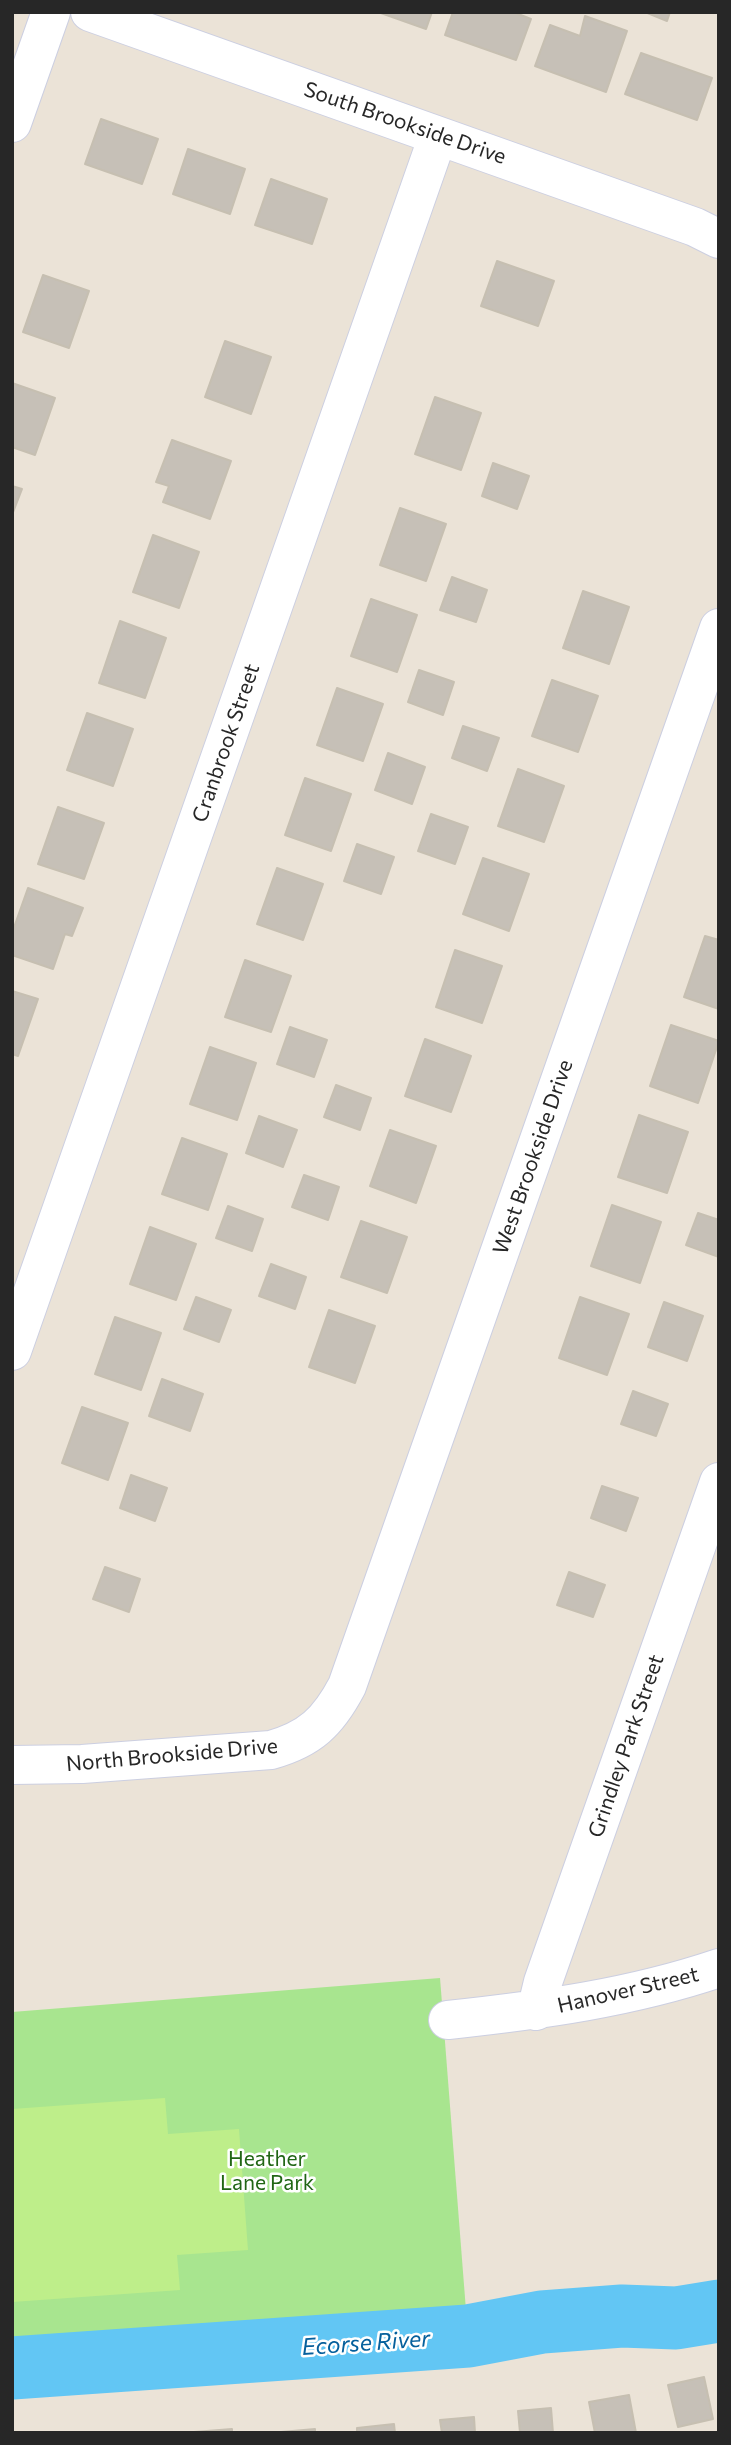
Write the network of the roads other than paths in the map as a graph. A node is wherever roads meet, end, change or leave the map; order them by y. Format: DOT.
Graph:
graph roads {
  1 [pos="51,12"];
  2 [pos="89,12"];
  3 [pos="170,26"];
  4 [pos="12,123"];
  5 [pos="438,136"];
  6 [pos="719,239"];
  7 [pos="719,628"];
  8 [pos="12,1351"];
  9 [pos="719,1482"];
  10 [pos="347,1686"];
  11 [pos="12,1765"];
  12 [pos="719,1968"];
  13 [pos="536,2011"];
  14 [pos="448,2020"];
  1 -- 4 [label="street"];
  2 -- 3 [label="street, South Brookside Drive"];
  3 -- 5 [label="street, South Brookside Drive"];
  5 -- 6 [label="street, South Brookside Drive"];
  5 -- 8 [label="street, Cranbrook Street"];
  7 -- 10 [label="street, West Brookside Drive"];
  9 -- 13 [label="street, Grindley Park Street"];
  10 -- 11 [label="street, North Brookside Drive"];
  12 -- 13 [label="street, Hanover Street"];
  13 -- 14 [label="street, Hanover Street"];
}
